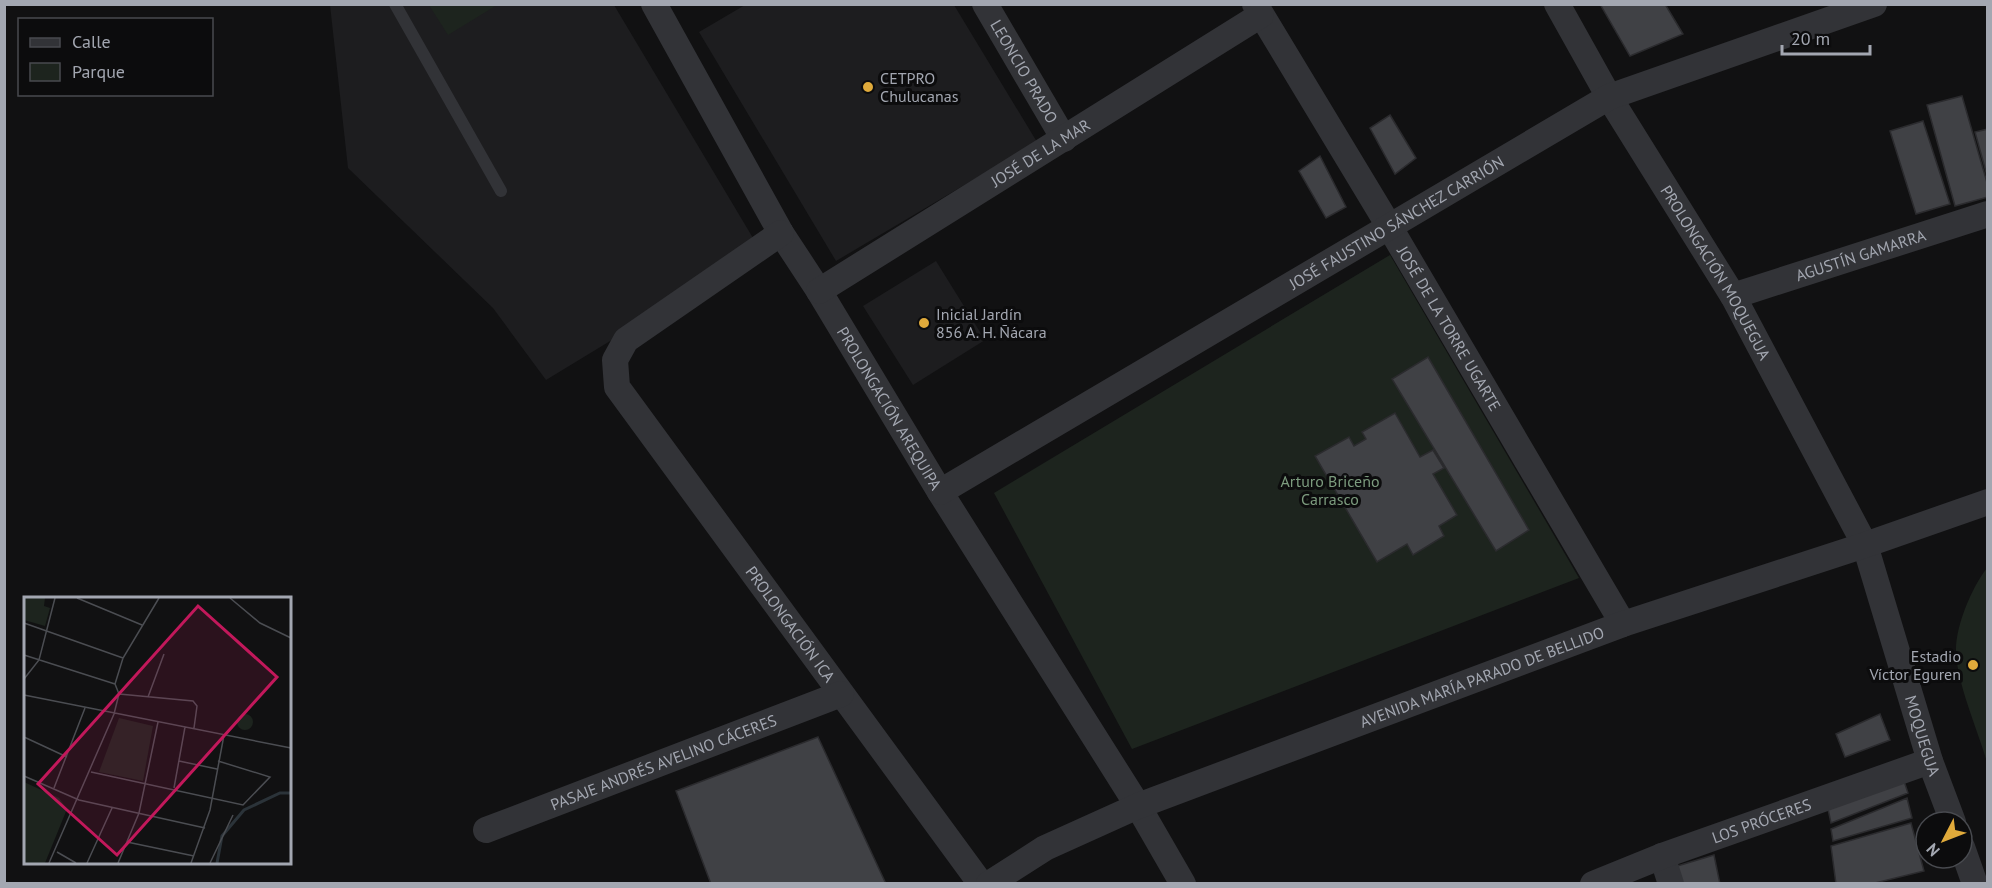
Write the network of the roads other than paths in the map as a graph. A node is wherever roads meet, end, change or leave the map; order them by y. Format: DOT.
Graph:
graph roads {
  1 [pos="395,4"];
  2 [pos="654,4"];
  3 [pos="985,4"];
  4 [pos="1557,4"];
  5 [pos="1860,6"];
  6 [pos="1258,10"];
  7 [pos="1609,97"];
  8 [pos="1064,139"];
  9 [pos="501,191"];
  10 [pos="1988,214"];
  11 [pos="1389,226"];
  12 [pos="781,233"];
  13 [pos="819,291"];
  14 [pos="1733,296"];
  15 [pos="940,492"];
  16 [pos="1988,502"];
  17 [pos="1865,545"];
  18 [pos="1623,624"];
  19 [pos="841,694"];
  20 [pos="1930,761"];
  21 [pos="1138,806"];
  22 [pos="1948,810"];
  23 [pos="486,830"];
  24 [pos="1662,856"];
  25 [pos="981,884"];
  26 [pos="989,884"];
  27 [pos="1183,884"];
  28 [pos="1593,884"];
  29 [pos="1671,884"];
  1 -- 9 [label="lane"];
  2 -- 12 [label="street, PROLONGACIÓN AREQUIPA"];
  3 -- 8 [label="street, LEONCIO PRADO"];
  4 -- 7 [label="street, PROLONGACIÓN MOQUEGUA"];
  5 -- 7 [label="street, JOSÉ FAUSTINO SÁNCHEZ CARRIÓN"];
  6 -- 8 [label="street, JOSÉ DE LA MAR"];
  6 -- 11 [label="street, JOSÉ DE LA TORRE UGARTE"];
  7 -- 11 [label="street, JOSÉ FAUSTINO SÁNCHEZ CARRIÓN"];
  7 -- 14 [label="street, PROLONGACIÓN MOQUEGUA"];
  8 -- 13 [label="street, JOSÉ DE LA MAR"];
  10 -- 14 [label="street, AGUSTÍN GAMARRA"];
  11 -- 15 [label="street, JOSÉ FAUSTINO SÁNCHEZ CARRIÓN"];
  11 -- 18 [label="street, JOSÉ DE LA TORRE UGARTE"];
  12 -- 13 [label="street, PROLONGACIÓN AREQUIPA"];
  12 -- 19 [label="street, PROLONGACIÓN ICA"];
  13 -- 15 [label="street, PROLONGACIÓN AREQUIPA"];
  14 -- 17 [label="street, PROLONGACIÓN MOQUEGUA"];
  15 -- 21 [label="street, PROLONGACIÓN AREQUIPA"];
  16 -- 17 [label="street, AVENIDA MARÍA PARADO DE BELLIDO"];
  17 -- 18 [label="street, AVENIDA MARÍA PARADO DE BELLIDO"];
  17 -- 20 [label="street, MOQUEGUA"];
  18 -- 21 [label="street, AVENIDA MARÍA PARADO DE BELLIDO"];
  19 -- 23 [label="street, PASAJE ANDRÉS AVELINO CÁCERES"];
  19 -- 25 [label="street, PROLONGACIÓN ICA"];
  20 -- 22 [label="street, MOQUEGUA"];
  20 -- 24 [label="street, LOS PRÓCERES"];
  21 -- 26 [label="street, AVENIDA MARÍA PARADO DE BELLIDO"];
  21 -- 27 [label="street, PROLONGACIÓN AREQUIPA"];
  24 -- 28 [label="street, LOS PRÓCERES"];
  24 -- 29 [label="street"];
}
